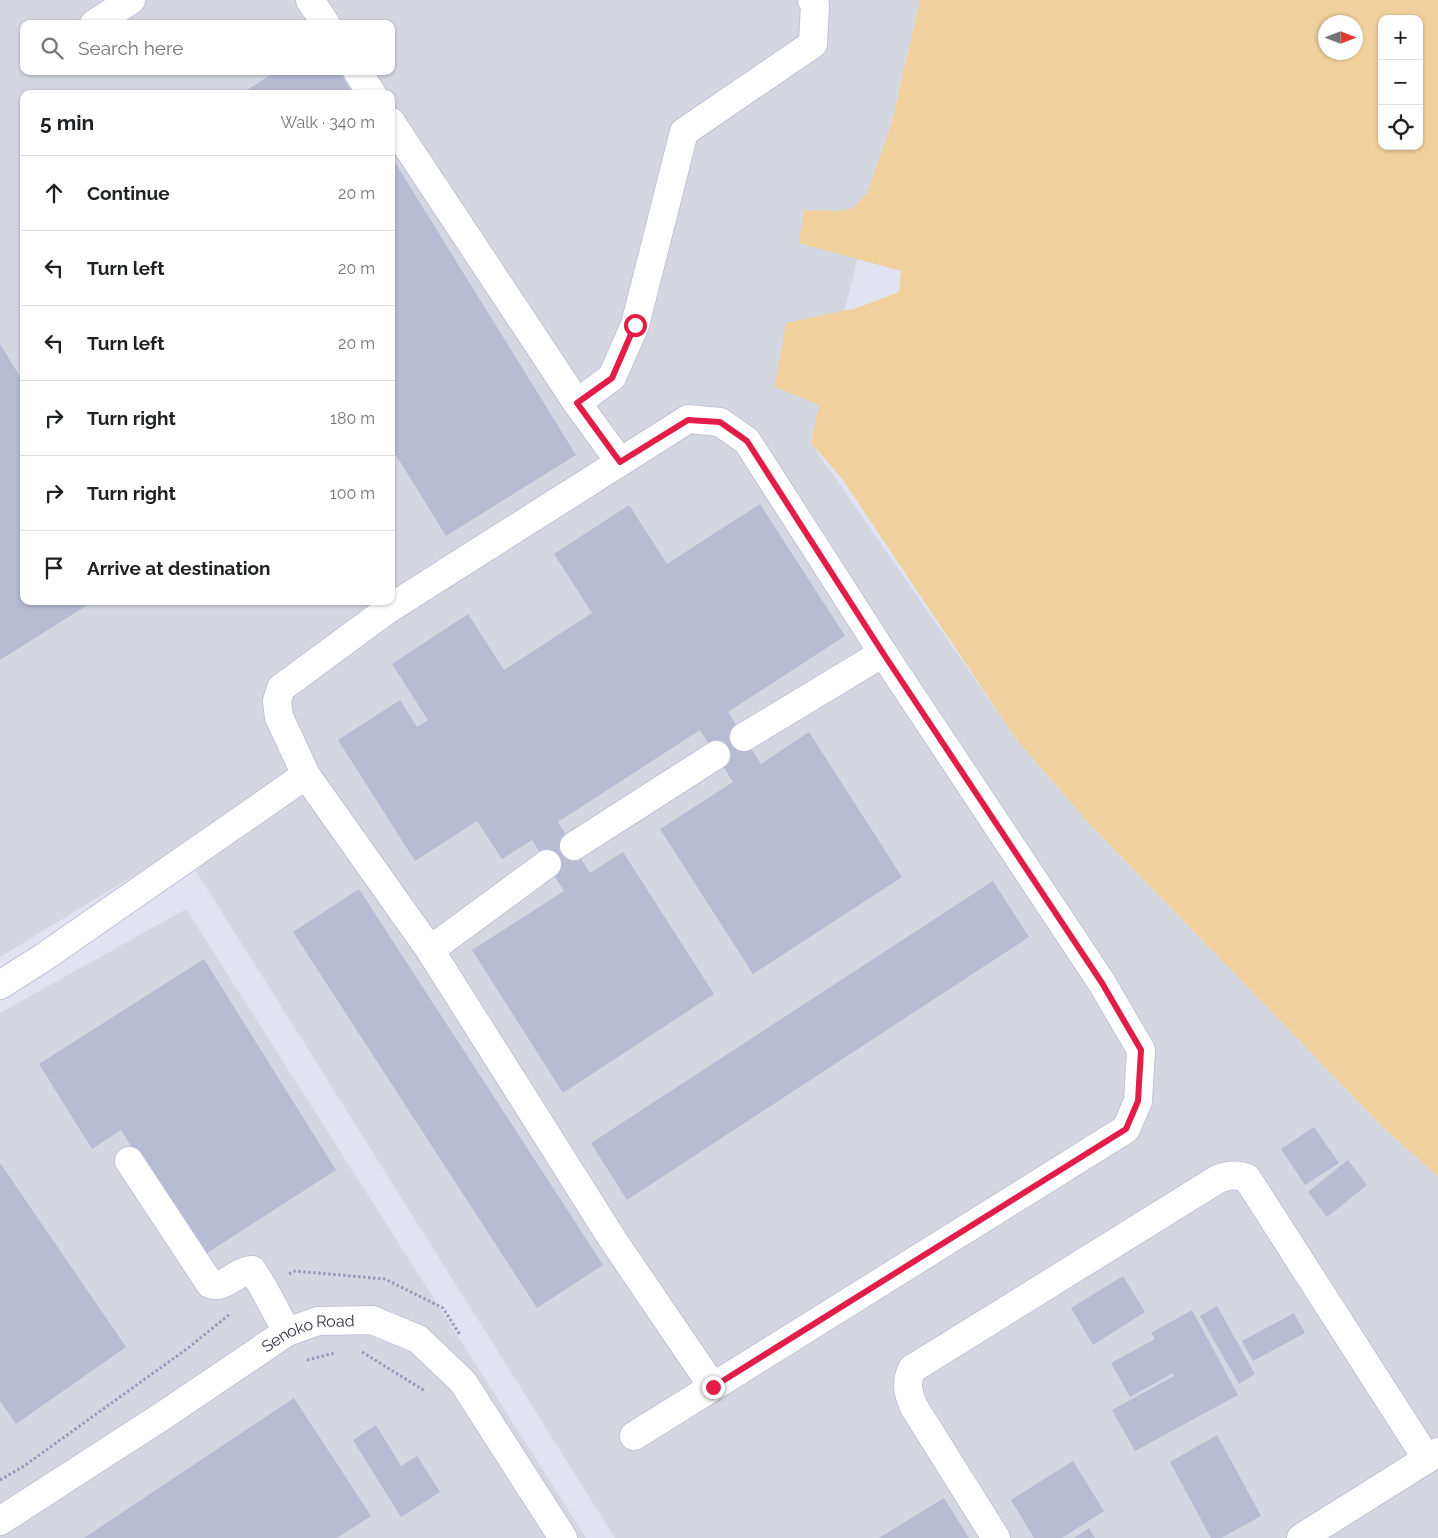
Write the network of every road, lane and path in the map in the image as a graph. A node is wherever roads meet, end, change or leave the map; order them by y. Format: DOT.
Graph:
graph roads {
  1 [pos="131,0"];
  2 [pos="310,0"];
  3 [pos="812,0"];
  4 [pos="100,20"];
  5 [pos="323,20"];
  6 [pos="360,75"];
  7 [pos="369,90"];
  8 [pos="395,128"];
  9 [pos="577,403"];
  10 [pos="620,462"];
  11 [pos="395,605"];
  12 [pos="395,605"];
  13 [pos="883,653"];
  14 [pos="744,737"];
  15 [pos="716,755"];
  16 [pos="306,775"];
  17 [pos="574,846"];
  18 [pos="547,864"];
  19 [pos="430,950"];
  20 [pos="0,985"];
  21 [pos="129,1161"];
  22 [pos="263,1287"];
  23 [pos="287,1332"];
  24 [pos="465,1341"];
  25 [pos="357,1348"];
  26 [pos="339,1352"];
  27 [pos="302,1361"];
  28 [pos="713,1387"];
  29 [pos="432,1395"];
  30 [pos="634,1436"];
  31 [pos="1433,1456"];
  32 [pos="0,1480"];
  33 [pos="0,1521"];
  34 [pos="564,1538"];
  35 [pos="996,1538"];
  36 [pos="1301,1538"];
  1 -- 4 [label="street"];
  2 -- 5 [label="street"];
  3 -- 9 [label="street"];
  6 -- 7 [label="street"];
  8 -- 9 [label="street"];
  9 -- 10 [label="street"];
  10 -- 11 [label="street"];
  10 -- 13 [label="street"];
  12 -- 16 [label="street"];
  13 -- 14 [label="street"];
  13 -- 28 [label="street"];
  15 -- 17 [label="street"];
  16 -- 19 [label="street"];
  16 -- 20 [label="street"];
  18 -- 19 [label="street"];
  19 -- 28 [label="street"];
  21 -- 22 [label="street"];
  22 -- 23 [label="street"];
  22 -- 24 [label="path"];
  22 -- 32 [label="path"];
  23 -- 33 [label="street, Senoko Road"];
  23 -- 34 [label="street, Senoko Road"];
  25 -- 29 [label="path"];
  26 -- 27 [label="path"];
  28 -- 30 [label="street"];
  31 -- 35 [label="street"];
  31 -- 36 [label="street"];
}
